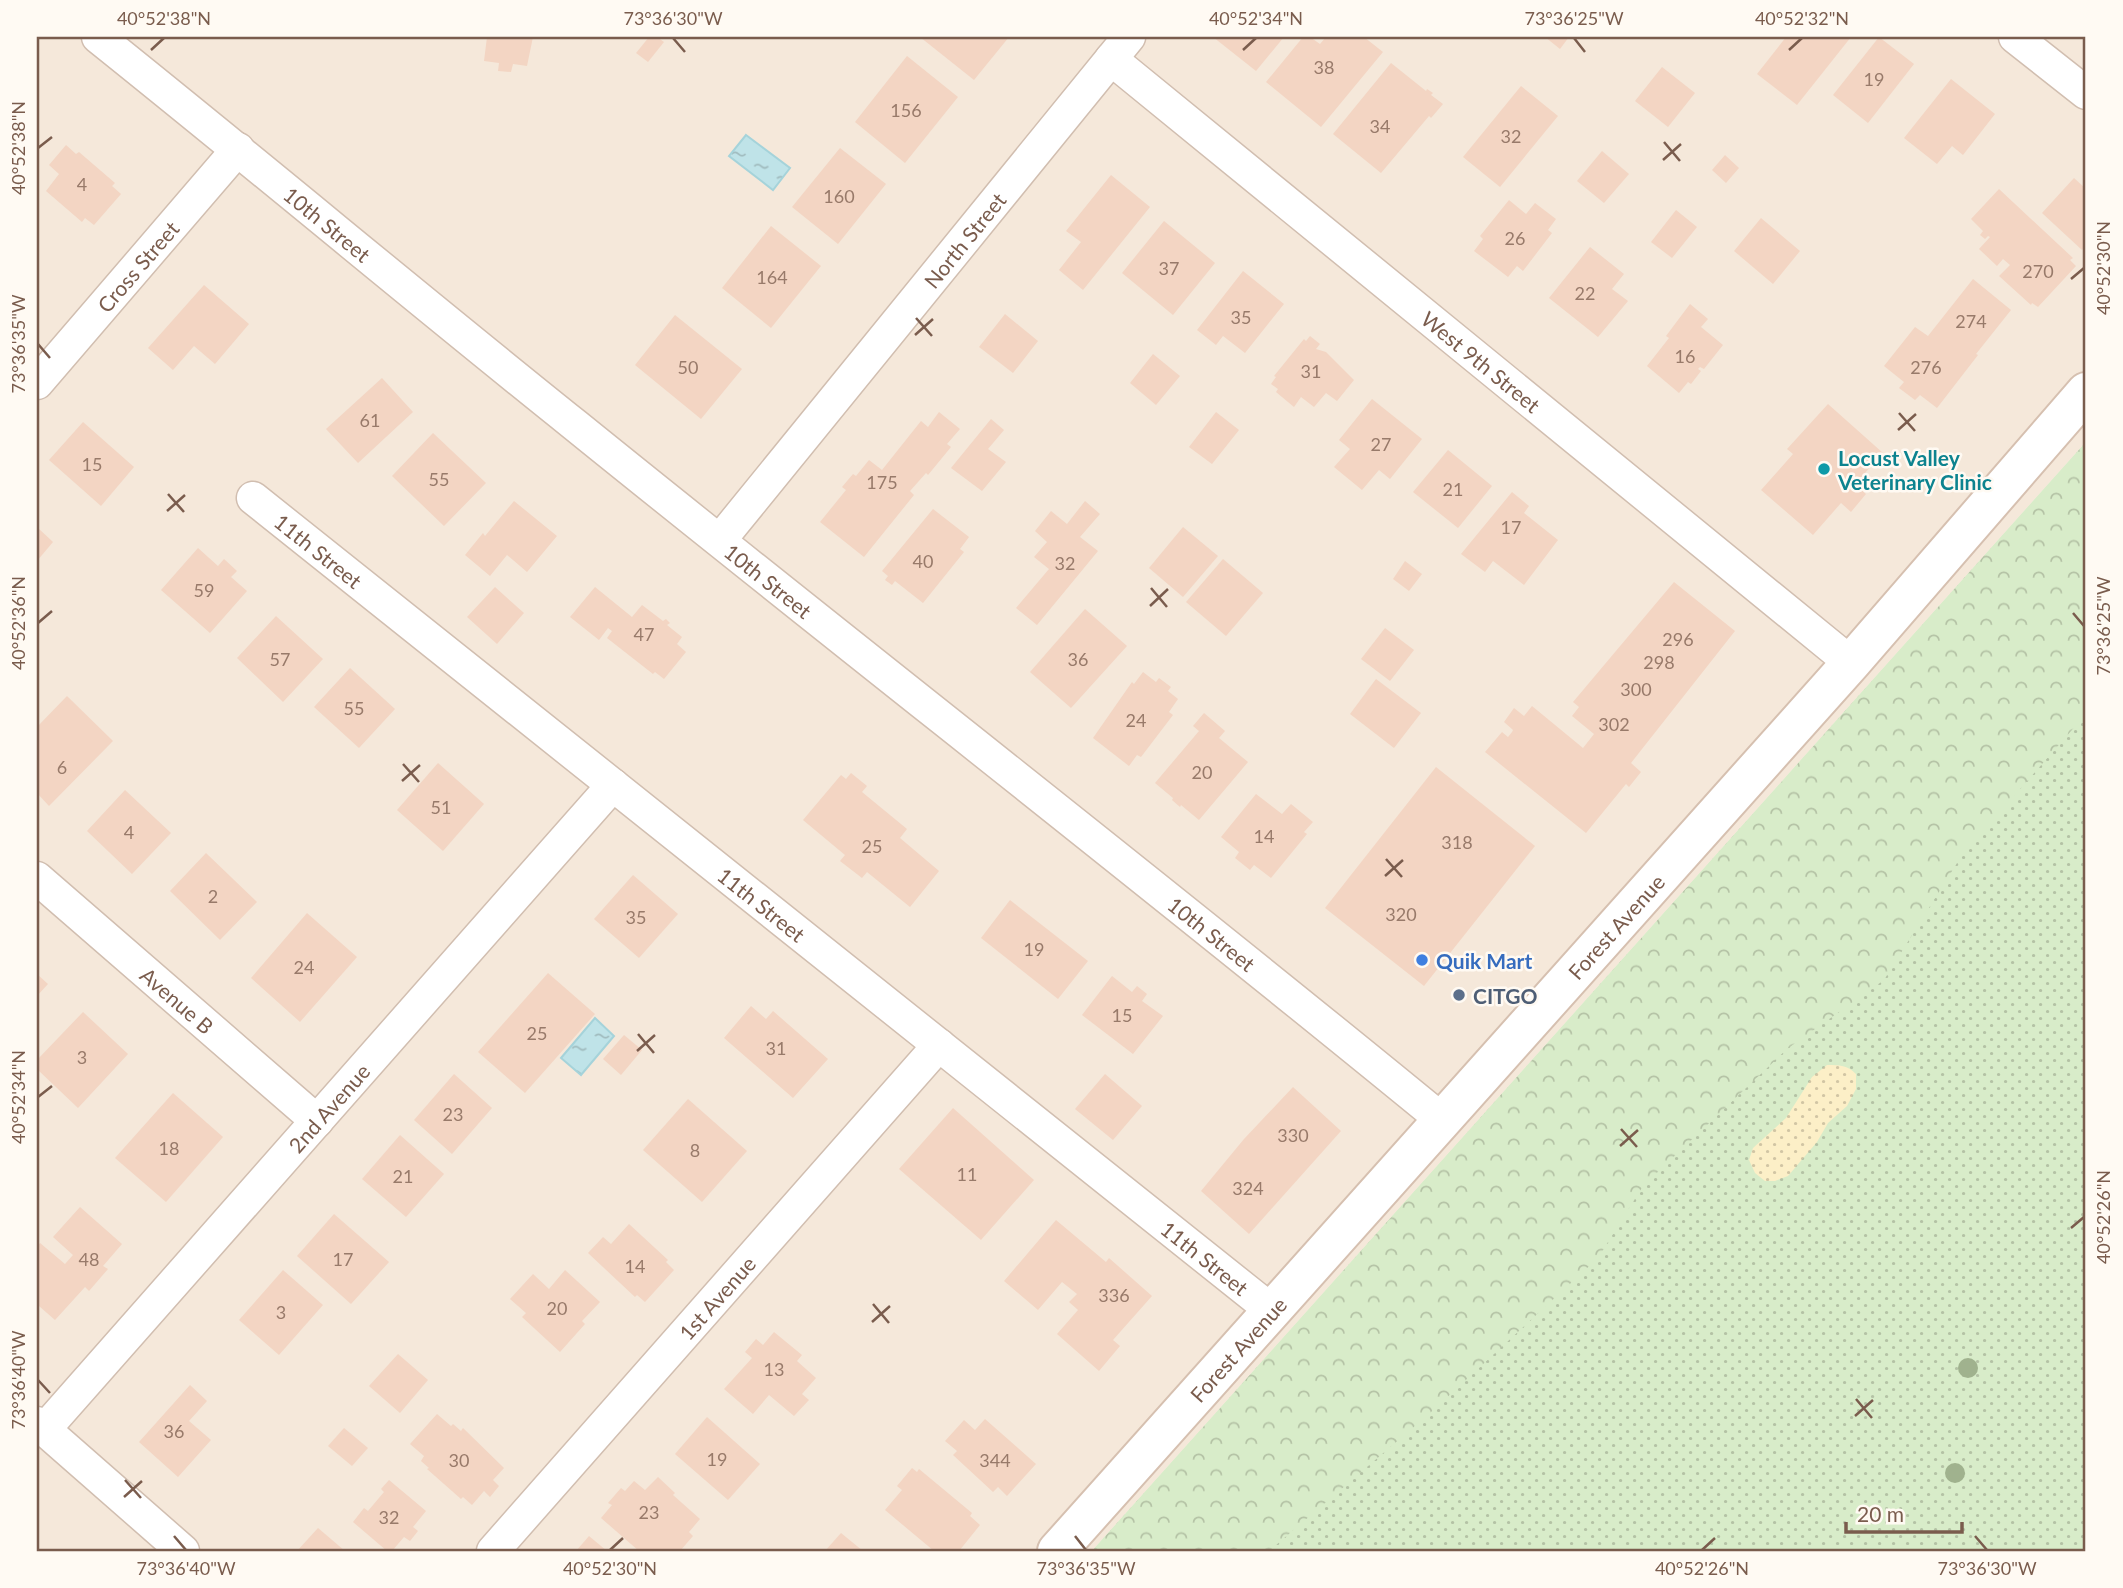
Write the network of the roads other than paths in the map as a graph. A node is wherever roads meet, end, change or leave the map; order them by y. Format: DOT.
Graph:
graph roads {
  1 [pos="98,37"];
  2 [pos="2015,37"];
  3 [pos="1120,48"];
  4 [pos="2086,93"];
  5 [pos="238,149"];
  6 [pos="37,383"];
  7 [pos="2086,391"];
  8 [pos="253,498"];
  9 [pos="720,540"];
  10 [pos="1851,663"];
  11 [pos="613,785"];
  12 [pos="37,878"];
  13 [pos="939,1045"];
  14 [pos="1441,1119"];
  15 [pos="317,1121"];
  16 [pos="1271,1310"];
  17 [pos="40,1427"];
  18 [pos="183,1551"];
  19 [pos="493,1551"];
  20 [pos="1057,1551"];
  1 -- 5 [label="street, 10th Street"];
  2 -- 4 [label="street"];
  3 -- 9 [label="street, North Street"];
  3 -- 10 [label="street, West 9th Street"];
  5 -- 6 [label="street, Cross Street"];
  5 -- 9 [label="street, 10th Street"];
  7 -- 10 [label="main road, Forest Avenue"];
  8 -- 11 [label="street, 11th Street"];
  9 -- 14 [label="street, 10th Street"];
  10 -- 14 [label="main road, Forest Avenue"];
  11 -- 13 [label="street, 11th Street"];
  11 -- 15 [label="street, 2nd Avenue"];
  12 -- 15 [label="street, Avenue B"];
  13 -- 16 [label="street, 11th Street"];
  13 -- 19 [label="street, 1st Avenue"];
  14 -- 16 [label="main road, Forest Avenue"];
  15 -- 17 [label="street, 2nd Avenue"];
  16 -- 20 [label="main road, Forest Avenue"];
  17 -- 18 [label="street"];
}
